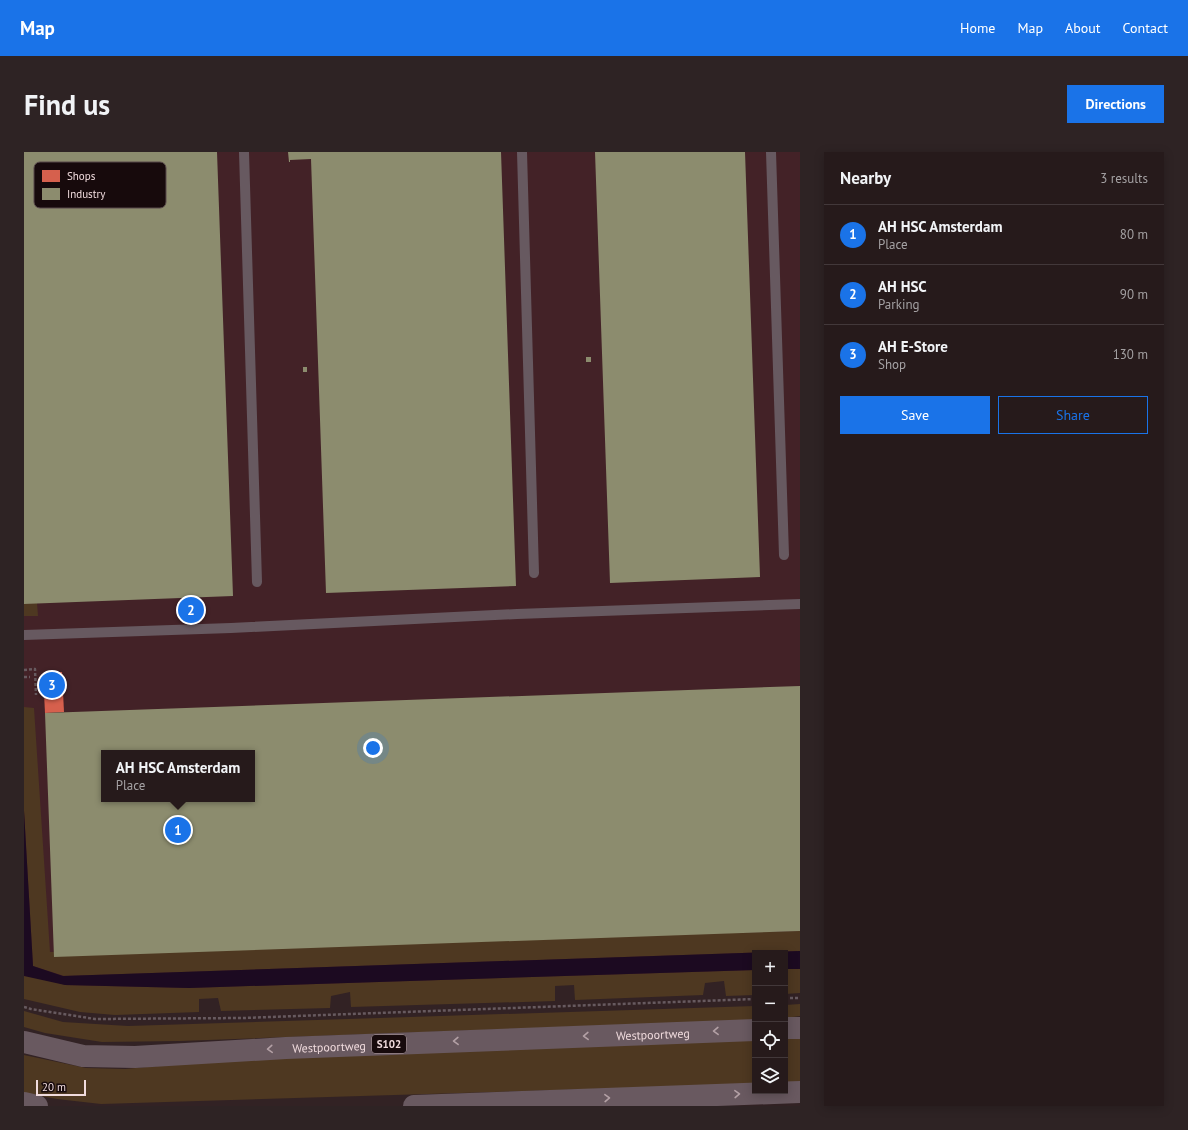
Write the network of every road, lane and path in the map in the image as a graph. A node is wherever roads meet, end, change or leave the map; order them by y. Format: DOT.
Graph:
graph roads {
  1 [pos="244,152"];
  2 [pos="522,152"];
  3 [pos="771,152"];
  4 [pos="784,555"];
  5 [pos="534,573"];
  6 [pos="257,582"];
  7 [pos="800,604"];
  8 [pos="24,636"];
  9 [pos="24,670"];
  10 [pos="24,677"];
  11 [pos="30,677"];
  12 [pos="36,695"];
  13 [pos="788,998"];
  14 [pos="800,998"];
  15 [pos="752,999"];
  16 [pos="24,1007"];
  17 [pos="788,1028"];
  18 [pos="800,1028"];
  19 [pos="752,1030"];
  20 [pos="24,1042"];
  21 [pos="800,1092"];
  22 [pos="24,1103"];
  23 [pos="37,1106"];
  24 [pos="414,1106"];
  1 -- 6 [label="lane"];
  2 -- 5 [label="lane"];
  3 -- 4 [label="lane"];
  7 -- 8 [label="lane"];
  9 -- 12 [label="path"];
  10 -- 11 [label="path"];
  13 -- 14 [label="path"];
  15 -- 16 [label="path"];
  17 -- 18 [label="main road"];
  19 -- 20 [label="main road, Westpoortweg / S102, one-way"];
  24 -- 21 [label="main road, one-way"];
  22 -- 23 [label="main road"];
}
